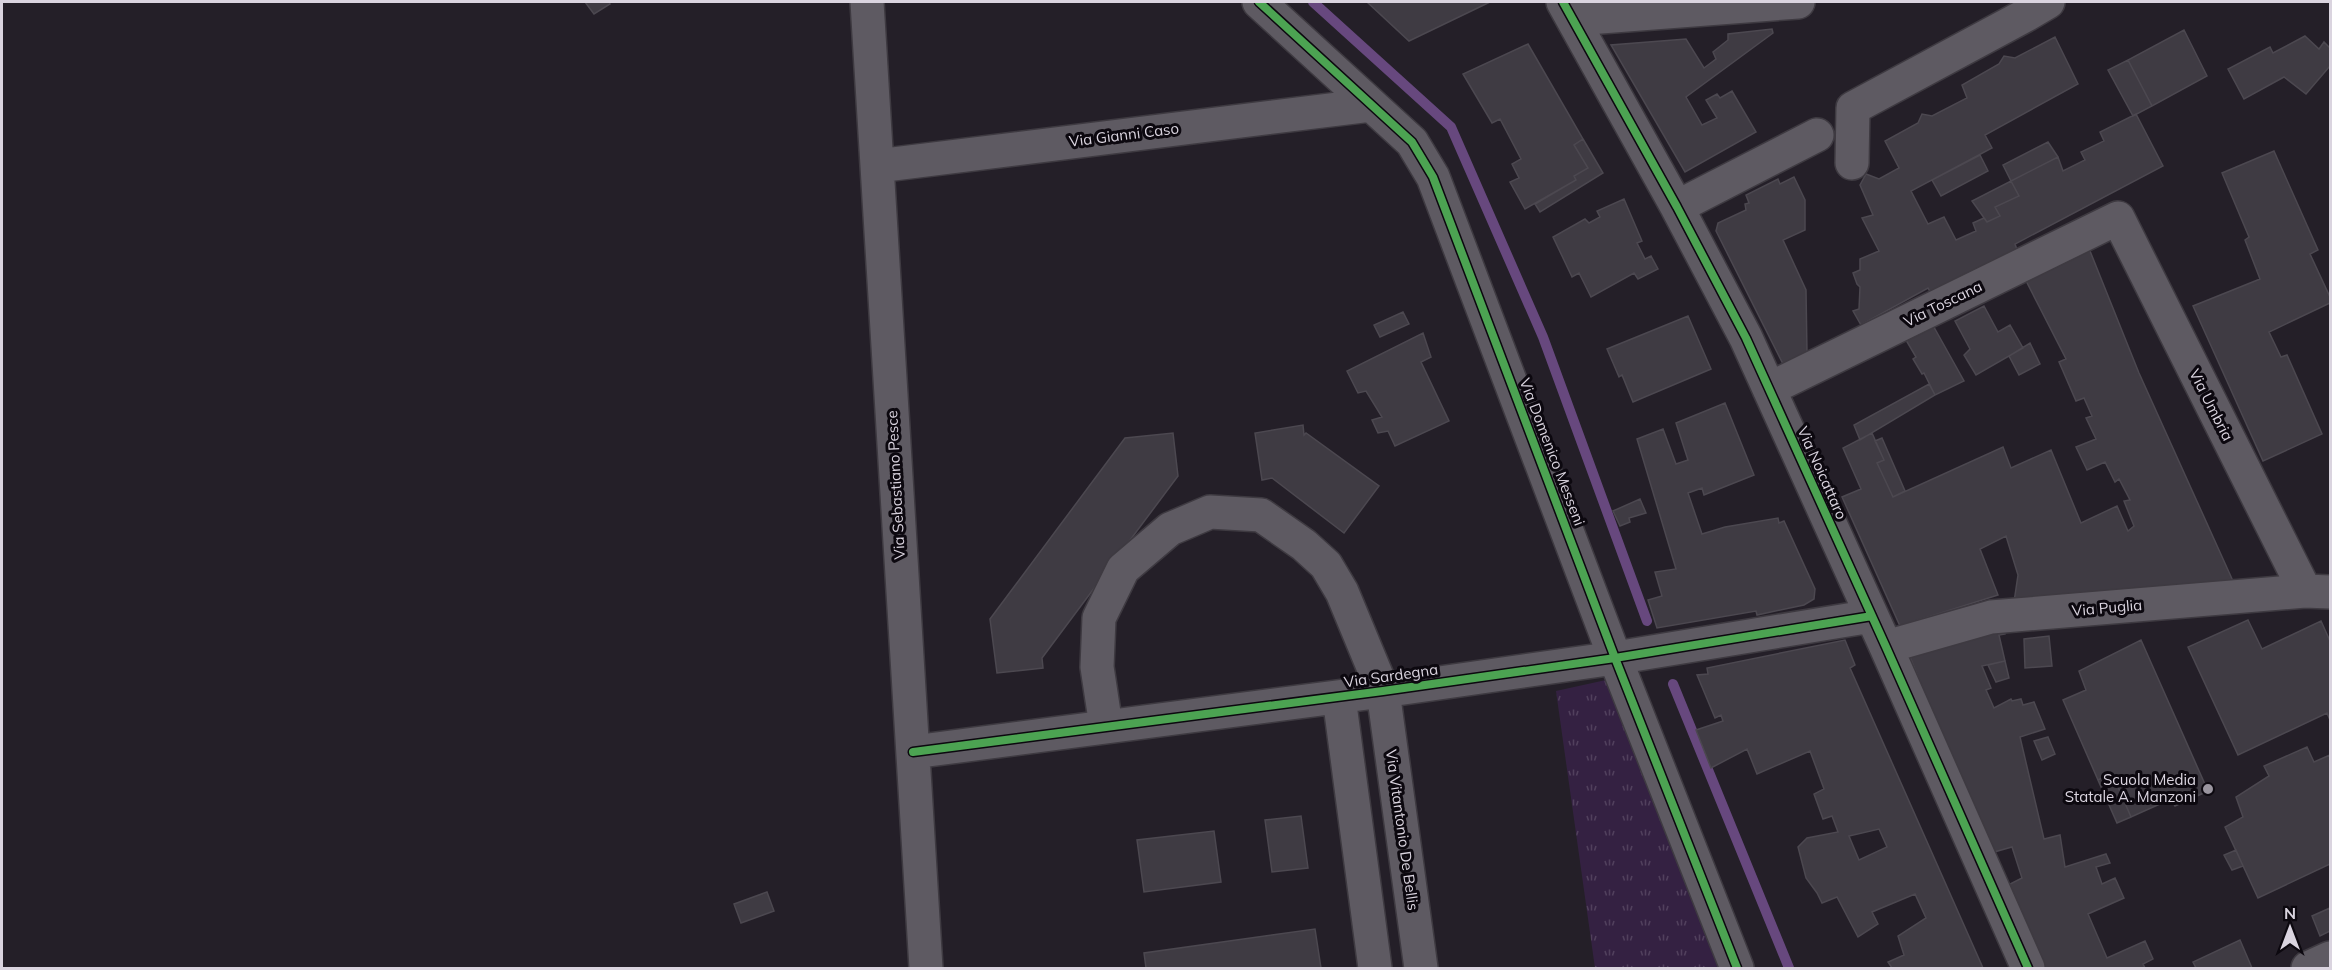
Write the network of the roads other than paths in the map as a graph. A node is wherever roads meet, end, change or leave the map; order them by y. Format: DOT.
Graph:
graph roads {
  1 [pos="867,2"];
  2 [pos="1259,2"];
  3 [pos="1798,2"];
  4 [pos="2048,2"];
  5 [pos="1568,10"];
  6 [pos="1371,105"];
  7 [pos="1817,135"];
  8 [pos="1852,163"];
  9 [pos="877,165"];
  10 [pos="1677,207"];
  11 [pos="2118,218"];
  12 [pos="1769,389"];
  13 [pos="2318,591"];
  14 [pos="1872,615"];
  15 [pos="1886,647"];
  16 [pos="1615,658"];
  17 [pos="1383,692"];
  18 [pos="1339,697"];
  19 [pos="1106,726"];
  20 [pos="913,752"];
  21 [pos="2331,958"];
  22 [pos="926,969"];
  23 [pos="1376,969"];
  24 [pos="1420,969"];
  25 [pos="1737,969"];
  26 [pos="2028,969"];
  27 [pos="2308,969"];
  1 -- 9 [label="street, Via Sebastiano Pesce"];
  2 -- 6 [label="street, Via Domenico Messeni"];
  3 -- 5 [label="street"];
  4 -- 8 [label="street"];
  5 -- 10 [label="street, Via Noicattaro"];
  6 -- 9 [label="street, Via Gianni Caso"];
  6 -- 16 [label="street, Via Domenico Messeni"];
  7 -- 10 [label="street"];
  9 -- 20 [label="street, Via Sebastiano Pesce"];
  10 -- 12 [label="street, Via Noicattaro"];
  11 -- 12 [label="street, Via Toscana"];
  11 -- 13 [label="street, Via Umbria"];
  12 -- 14 [label="street, Via Noicattaro"];
  13 -- 15 [label="street, Via Puglia"];
  14 -- 15 [label="street, Via Noicattaro"];
  14 -- 16 [label="street, Via Sardegna"];
  15 -- 26 [label="street, Via Noicattaro"];
  16 -- 17 [label="street, Via Sardegna"];
  16 -- 25 [label="street, Via Domenico Messeni"];
  17 -- 18 [label="street, Via Sardegna"];
  17 -- 19 [label="street, Via Sardegna"];
  17 -- 24 [label="street, Via Vitantonio De Bellis"];
  18 -- 19 [label="street, Via Sardegna"];
  18 -- 23 [label="street"];
  19 -- 20 [label="street, Via Sardegna"];
  20 -- 22 [label="street, Via Sebastiano Pesce"];
  21 -- 27 [label="street"];
}
